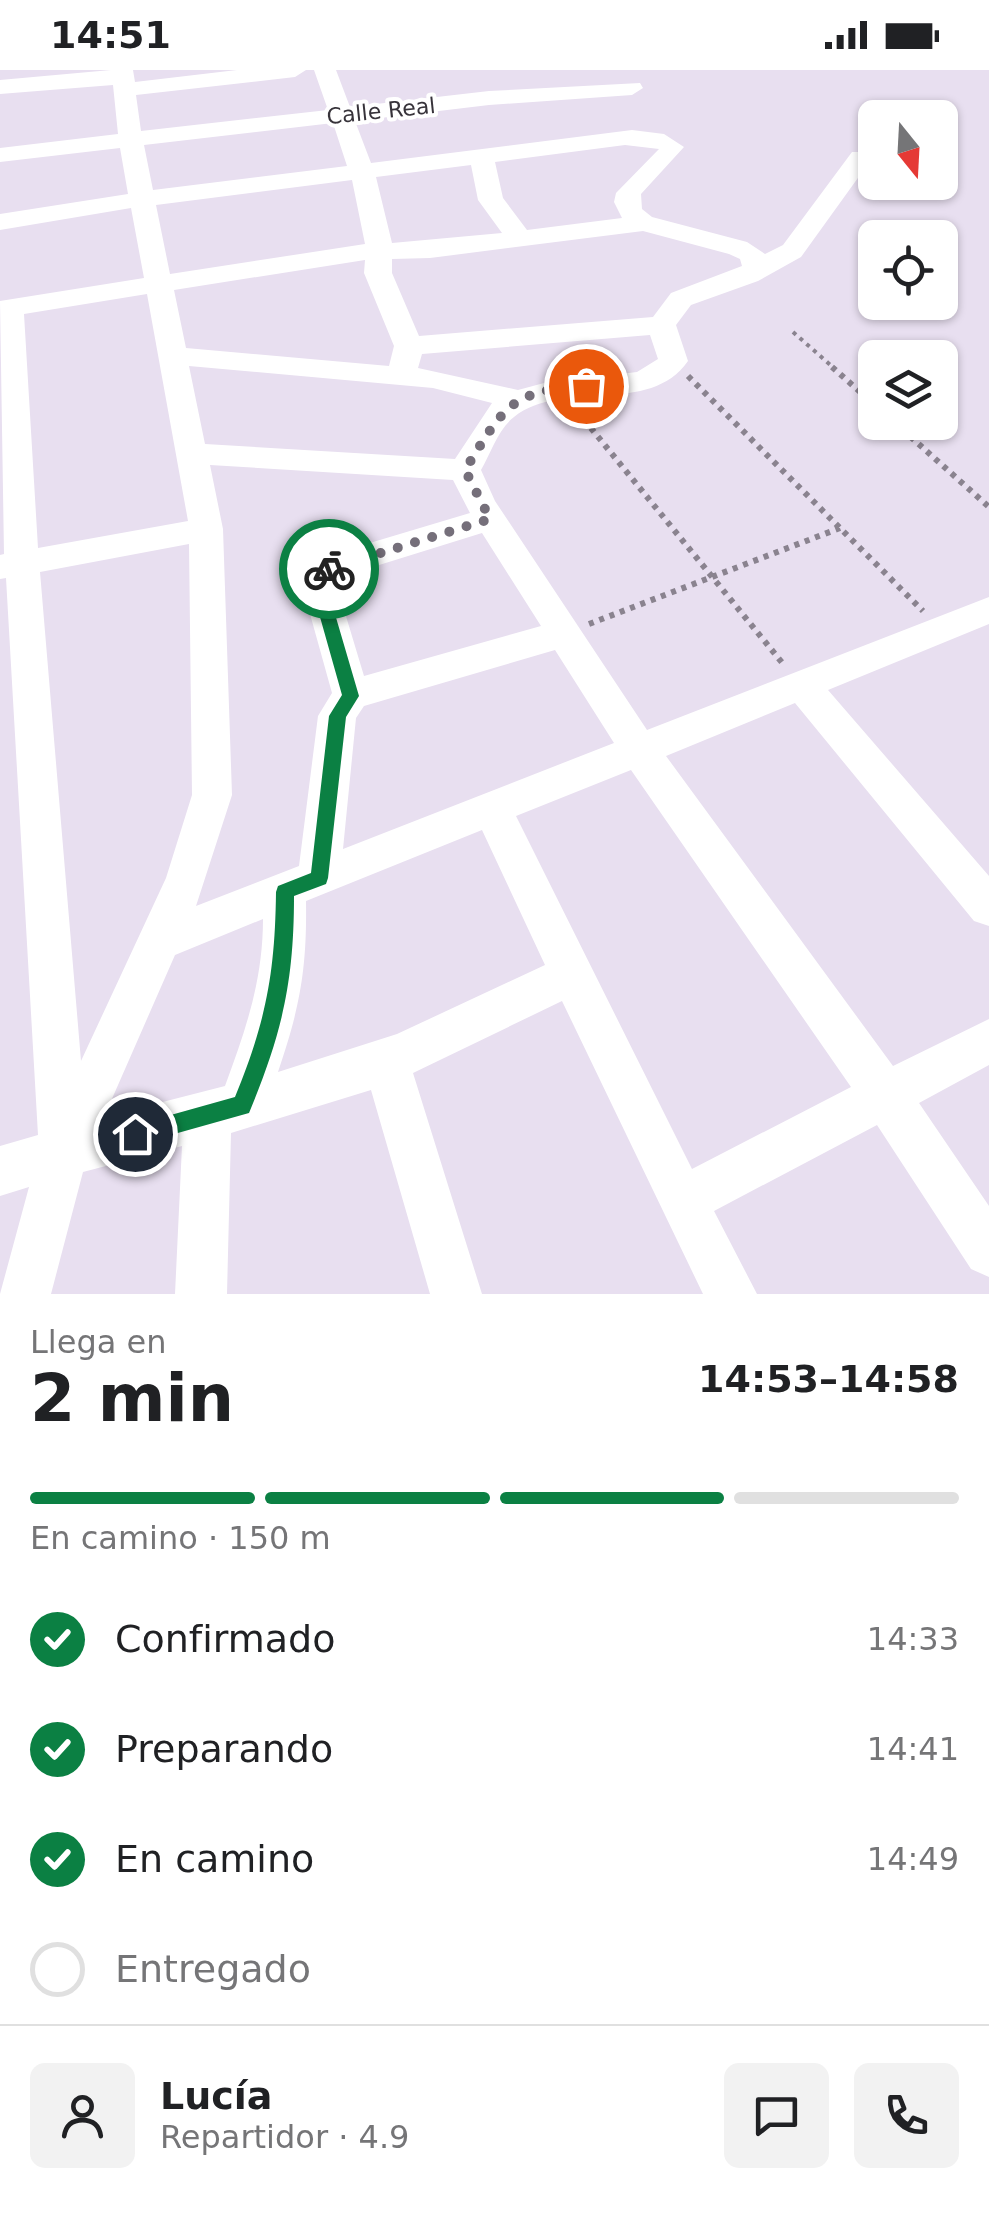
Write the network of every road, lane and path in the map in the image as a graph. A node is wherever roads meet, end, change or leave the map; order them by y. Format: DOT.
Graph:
graph roads {
  1 [pos="295,70"];
  2 [pos="325,70"];
  3 [pos="123,79"];
  4 [pos="0,87"];
  5 [pos="632,88"];
  6 [pos="341,115"];
  7 [pos="130,138"];
  8 [pos="0,155"];
  9 [pos="482,155"];
  10 [pos="858,161"];
  11 [pos="362,172"];
  12 [pos="142,199"];
  13 [pos="0,222"];
  14 [pos="643,223"];
  15 [pos="518,240"];
  16 [pos="378,251"];
  17 [pos="756,268"];
  18 [pos="160,283"];
  19 [pos="4,308"];
  20 [pos="793,332"];
  21 [pos="668,343"];
  22 [pos="410,346"];
  23 [pos="174,356"];
  24 [pos="401,376"];
  25 [pos="557,387"];
  26 [pos="858,391"];
  27 [pos="519,400"];
  28 [pos="914,440"];
  29 [pos="193,454"];
  30 [pos="465,470"];
  31 [pos="989,507"];
  32 [pos="490,519"];
  33 [pos="840,528"];
  34 [pos="206,529"];
  35 [pos="11,564"];
  36 [pos="713,578"];
  37 [pos="989,610"];
  38 [pos="941,628"];
  39 [pos="565,633"];
  40 [pos="802,686"];
  41 [pos="351,696"];
  42 [pos="640,750"];
  43 [pos="493,810"];
  44 [pos="302,885"];
  45 [pos="989,908"];
  46 [pos="156,942"];
  47 [pos="572,974"];
  48 [pos="989,1041"];
  49 [pos="386,1061"];
  50 [pos="885,1095"];
  51 [pos="224,1112"];
  52 [pos="64,1151"];
  53 [pos="0,1171"];
  54 [pos="681,1201"];
  55 [pos="989,1251"];
  56 [pos="26,1294"];
  57 [pos="202,1294"];
  58 [pos="456,1294"];
  59 [pos="731,1294"];
  1 -- 3 [label="street"];
  2 -- 6 [label="street"];
  3 -- 4 [label="street"];
  3 -- 7 [label="street"];
  5 -- 6 [label="street, Calle Real"];
  6 -- 7 [label="street, Calle Real"];
  6 -- 11 [label="street"];
  7 -- 8 [label="street, Calle Real"];
  7 -- 12 [label="street"];
  9 -- 11 [label="street"];
  9 -- 14 [label="street"];
  9 -- 15 [label="street"];
  10 -- 17 [label="street"];
  11 -- 12 [label="street"];
  11 -- 16 [label="street"];
  12 -- 13 [label="street"];
  12 -- 18 [label="street"];
  14 -- 15 [label="street"];
  14 -- 17 [label="street"];
  15 -- 16 [label="street"];
  16 -- 18 [label="street"];
  16 -- 22 [label="street"];
  17 -- 21 [label="street"];
  18 -- 19 [label="street"];
  18 -- 23 [label="street"];
  19 -- 35 [label="street"];
  20 -- 26 [label="path"];
  21 -- 22 [label="street"];
  21 -- 25 [label="street"];
  21 -- 33 [label="path"];
  22 -- 24 [label="street"];
  23 -- 24 [label="street"];
  23 -- 29 [label="street"];
  24 -- 27 [label="street"];
  25 -- 27 [label="street"];
  25 -- 36 [label="path"];
  27 -- 30 [label="street"];
  28 -- 31 [label="path"];
  29 -- 30 [label="street"];
  29 -- 34 [label="street"];
  30 -- 32 [label="street"];
  32 -- 39 [label="street"];
  32 -- 41 [label="street"];
  33 -- 36 [label="path"];
  33 -- 38 [label="path"];
  34 -- 35 [label="street"];
  34 -- 46 [label="street"];
  35 -- 52 [label="street"];
  36 -- 39 [label="path"];
  36 -- 40 [label="path"];
  37 -- 38 [label="street"];
  38 -- 40 [label="street"];
  39 -- 41 [label="street"];
  39 -- 42 [label="street"];
  40 -- 42 [label="street"];
  40 -- 45 [label="street"];
  41 -- 44 [label="street"];
  42 -- 43 [label="street"];
  42 -- 50 [label="street"];
  43 -- 44 [label="street"];
  43 -- 47 [label="street"];
  44 -- 46 [label="street"];
  44 -- 51 [label="street"];
  46 -- 52 [label="street"];
  47 -- 49 [label="street"];
  47 -- 54 [label="street"];
  48 -- 50 [label="street"];
  49 -- 51 [label="street"];
  49 -- 58 [label="street"];
  50 -- 54 [label="street"];
  50 -- 55 [label="street"];
  51 -- 52 [label="street"];
  51 -- 57 [label="street"];
  52 -- 53 [label="street"];
  52 -- 56 [label="street"];
  54 -- 59 [label="street"];
}
